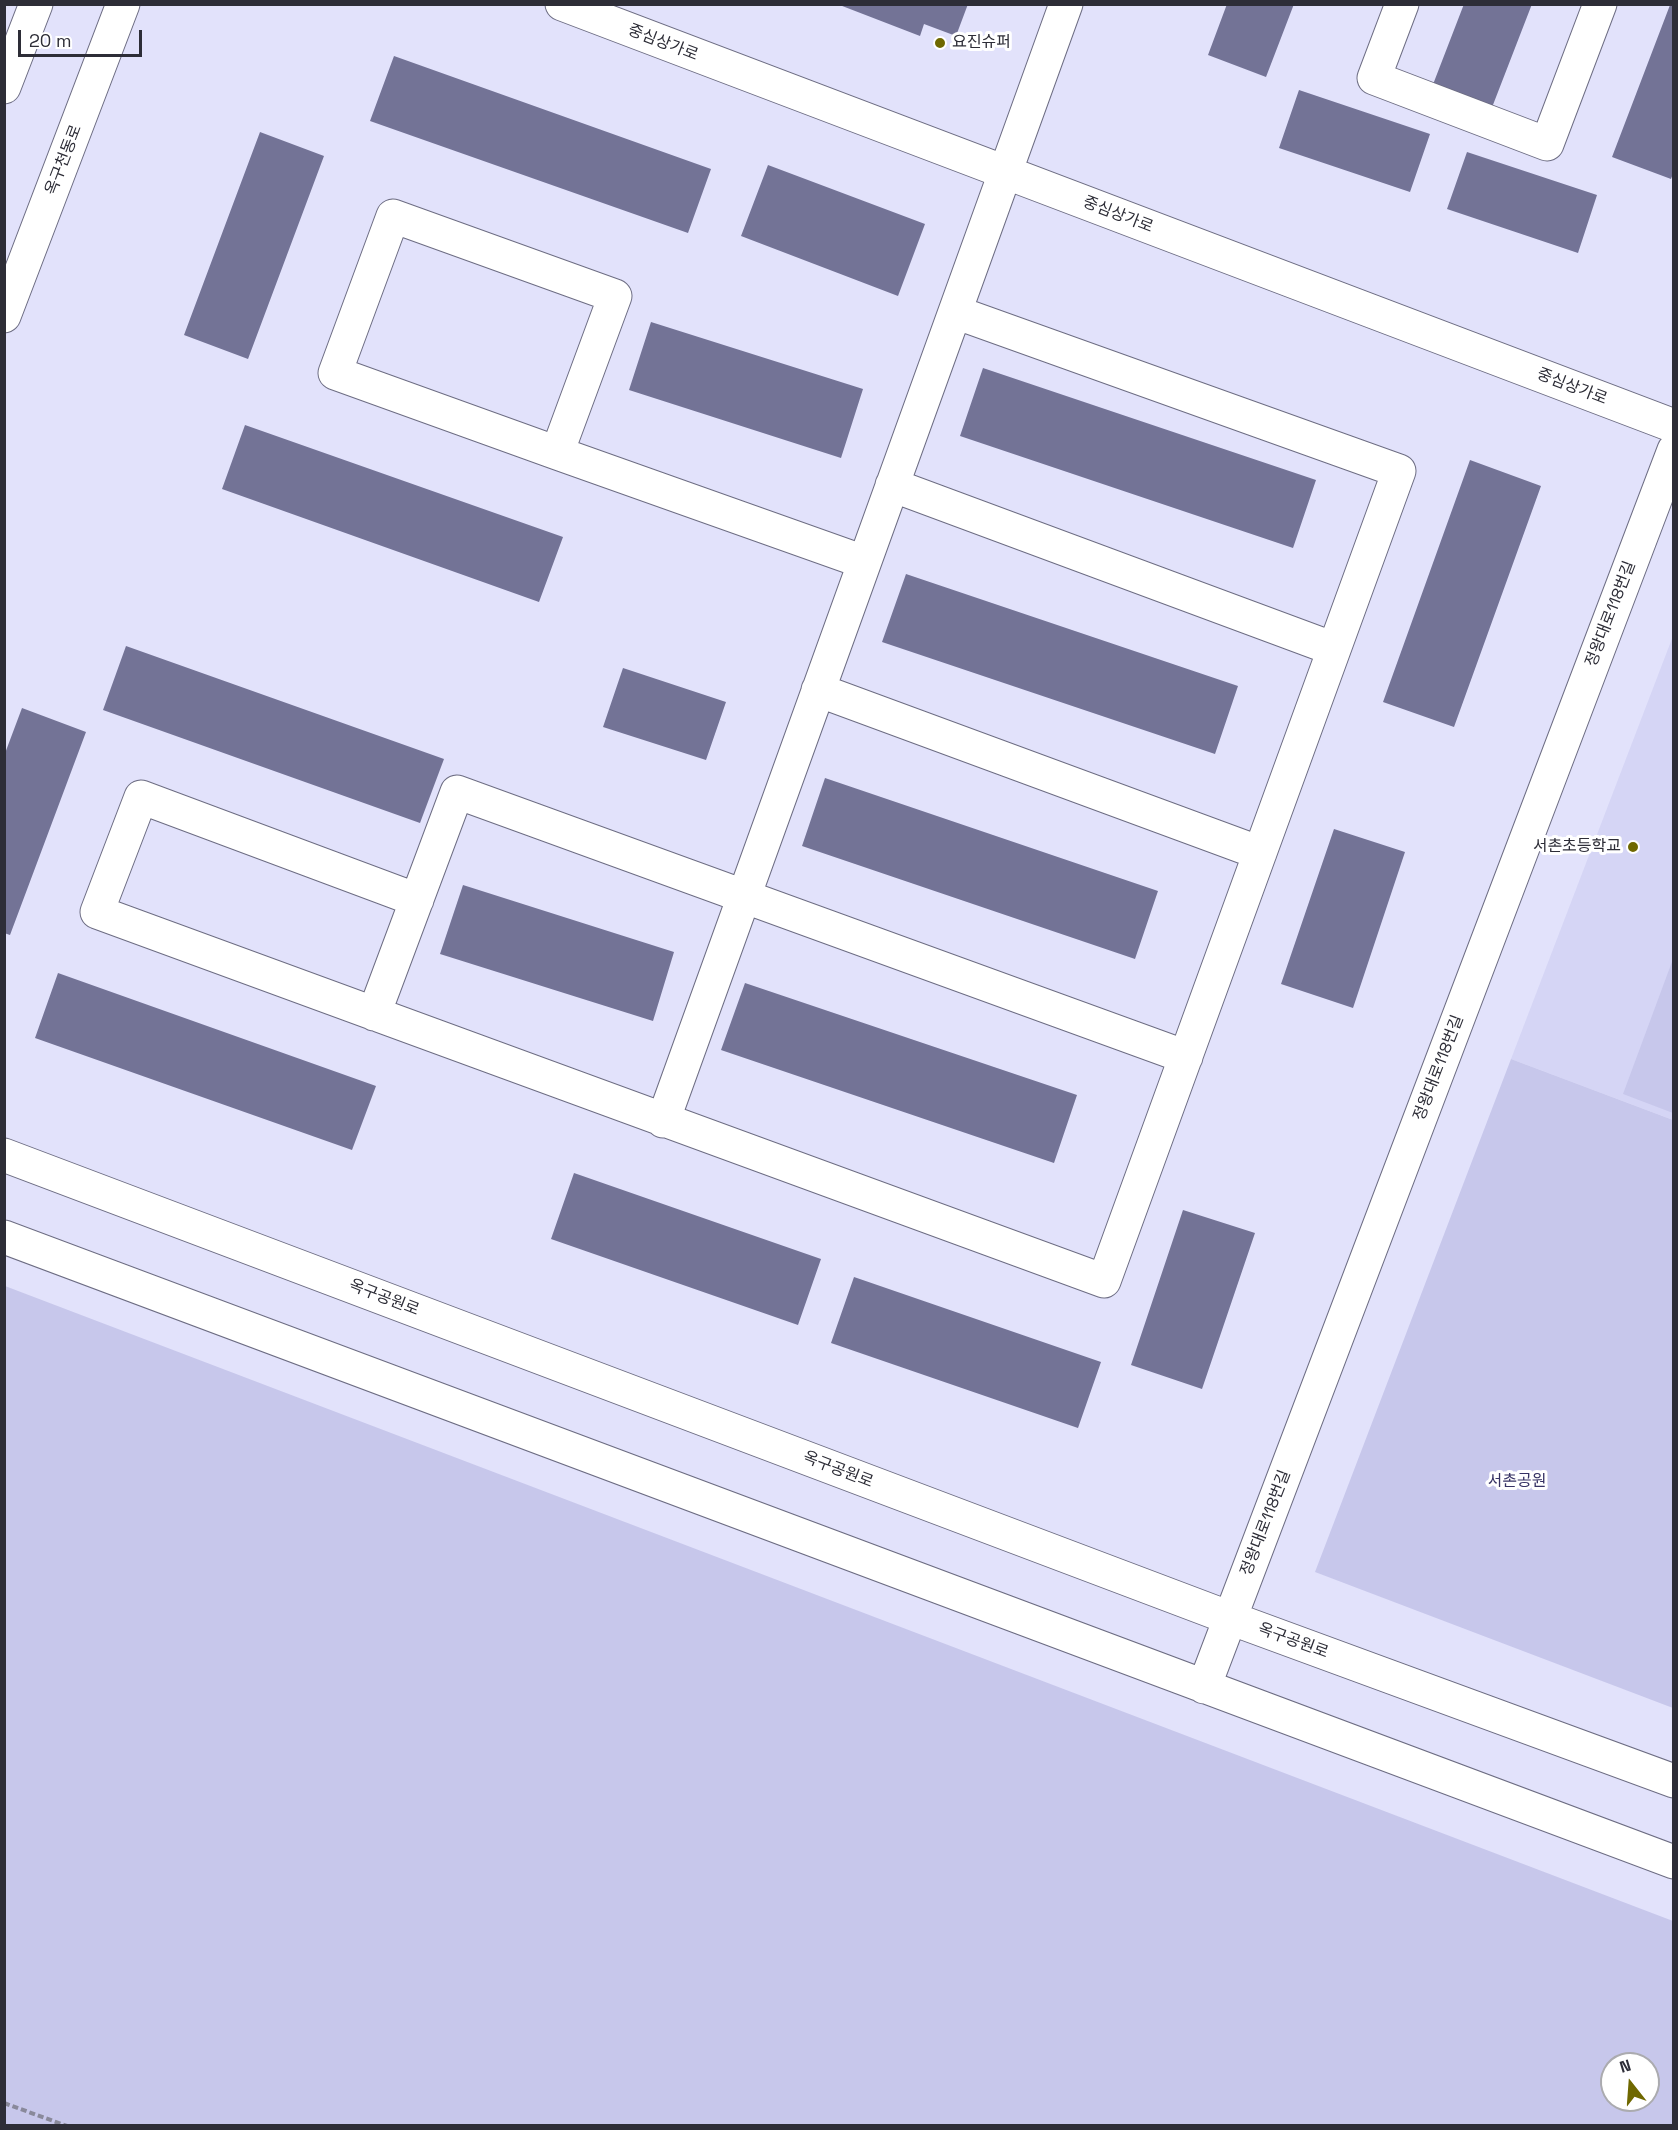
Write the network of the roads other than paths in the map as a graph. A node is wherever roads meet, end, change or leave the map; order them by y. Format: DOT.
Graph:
graph roads {
  1 [pos="36,4"];
  2 [pos="123,4"];
  3 [pos="562,4"];
  4 [pos="1066,4"];
  5 [pos="1402,4"];
  6 [pos="1600,4"];
  7 [pos="4,87"];
  8 [pos="1005,172"];
  9 [pos="955,312"];
  10 [pos="4,316"];
  11 [pos="1674,426"];
  12 [pos="1674,450"];
  13 [pos="557,453"];
  14 [pos="892,485"];
  15 [pos="864,562"];
  16 [pos="1334,649"];
  17 [pos="818,690"];
  18 [pos="1260,853"];
  19 [pos="743,897"];
  20 [pos="417,900"];
  21 [pos="374,1014"];
  22 [pos="1186,1057"];
  23 [pos="663,1121"];
  24 [pos="4,1155"];
  25 [pos="4,1237"];
  26 [pos="1230,1618"];
  27 [pos="1204,1687"];
  28 [pos="1674,1781"];
  29 [pos="1674,1862"];
  1 -- 7 [label="street"];
  2 -- 10 [label="street, 옥구천동로"];
  3 -- 8 [label="street, 중심상가로"];
  4 -- 8 [label="street"];
  5 -- 6 [label="street"];
  8 -- 9 [label="street"];
  8 -- 11 [label="street, 중심상가로"];
  9 -- 14 [label="street"];
  9 -- 16 [label="street"];
  12 -- 26 [label="street, 정왕대로118번길"];
  13 -- 13 [label="street"];
  13 -- 15 [label="street"];
  14 -- 15 [label="street"];
  14 -- 16 [label="street"];
  15 -- 17 [label="street"];
  16 -- 18 [label="street"];
  17 -- 18 [label="street"];
  17 -- 19 [label="street"];
  18 -- 22 [label="street"];
  19 -- 20 [label="street"];
  19 -- 22 [label="street"];
  19 -- 23 [label="street"];
  20 -- 21 [label="street"];
  20 -- 21 [label="street"];
  21 -- 23 [label="street"];
  22 -- 23 [label="street"];
  24 -- 26 [label="street, 옥구공원로"];
  25 -- 27 [label="street"];
  26 -- 27 [label="street, 정왕대로118번길"];
  26 -- 28 [label="street, 옥구공원로"];
  27 -- 29 [label="street"];
}
